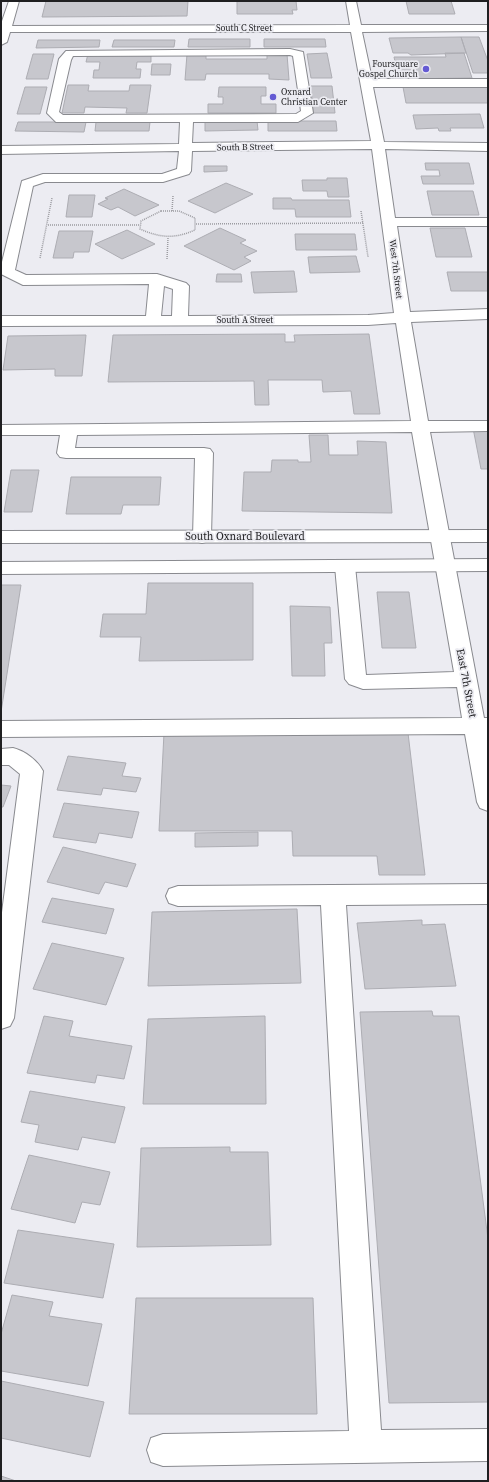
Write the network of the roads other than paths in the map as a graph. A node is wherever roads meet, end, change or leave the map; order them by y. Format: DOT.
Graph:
graph roads {
  1 [pos="14,1"];
  2 [pos="351,1"];
  3 [pos="356,28"];
  4 [pos="488,28"];
  5 [pos="3,29"];
  6 [pos="1,43"];
  7 [pos="366,83"];
  8 [pos="488,83"];
  9 [pos="187,118"];
  10 [pos="164,134"];
  11 [pos="378,146"];
  12 [pos="488,147"];
  13 [pos="187,148"];
  14 [pos="1,150"];
  15 [pos="163,178"];
  16 [pos="390,222"];
  17 [pos="488,222"];
  18 [pos="1,225"];
  19 [pos="18,225"];
  20 [pos="157,279"];
  21 [pos="488,314"];
  22 [pos="403,317"];
  23 [pos="153,320"];
  24 [pos="180,320"];
  25 [pos="1,321"];
  26 [pos="420,426"];
  27 [pos="488,426"];
  28 [pos="1,430"];
  29 [pos="69,430"];
  30 [pos="440,536"];
  31 [pos="488,536"];
  32 [pos="1,537"];
  33 [pos="202,537"];
  34 [pos="445,565"];
  35 [pos="488,565"];
  36 [pos="344,566"];
  37 [pos="1,568"];
  38 [pos="466,679"];
  39 [pos="482,726"];
  40 [pos="1,729"];
  41 [pos="1,757"];
  42 [pos="488,802"];
  43 [pos="488,894"];
  44 [pos="333,895"];
  45 [pos="178,896"];
  46 [pos="1,1011"];
  47 [pos="488,1445"];
  48 [pos="366,1446"];
  49 [pos="163,1450"];
  1 -- 5 [label="street"];
  2 -- 3 [label="street, West 7th Street"];
  3 -- 4 [label="street, South C Street"];
  3 -- 5 [label="street, South C Street"];
  3 -- 7 [label="street, West 7th Street"];
  5 -- 6 [label="street"];
  7 -- 8 [label="street"];
  7 -- 11 [label="street, West 7th Street"];
  9 -- 10 [label="street"];
  9 -- 10 [label="street"];
  9 -- 13 [label="street"];
  10 -- 13 [label="street, South B Street"];
  10 -- 14 [label="street, South B Street"];
  10 -- 15 [label="street"];
  11 -- 12 [label="street, South B Street"];
  11 -- 13 [label="street, South B Street"];
  11 -- 16 [label="street, West 7th Street"];
  13 -- 15 [label="street"];
  15 -- 19 [label="street"];
  16 -- 17 [label="street"];
  16 -- 22 [label="street, West 7th Street"];
  18 -- 19 [label="street"];
  19 -- 20 [label="street"];
  20 -- 23 [label="street"];
  20 -- 24 [label="street"];
  21 -- 22 [label="street, South A Street"];
  22 -- 24 [label="street, South A Street"];
  22 -- 26 [label="street, West 7th Street"];
  23 -- 24 [label="street, South A Street"];
  23 -- 25 [label="street, South A Street"];
  26 -- 27 [label="street"];
  26 -- 29 [label="street"];
  26 -- 30 [label="street, West 7th Street"];
  28 -- 29 [label="street"];
  29 -- 33 [label="street"];
  30 -- 31 [label="street, South Oxnard Boulevard"];
  30 -- 33 [label="street, South Oxnard Boulevard"];
  30 -- 34 [label="street, East 7th Street"];
  32 -- 33 [label="street, South Oxnard Boulevard"];
  34 -- 35 [label="street"];
  34 -- 36 [label="street"];
  34 -- 38 [label="street, East 7th Street"];
  36 -- 37 [label="street"];
  36 -- 38 [label="street"];
  38 -- 39 [label="street, East 7th Street"];
  39 -- 40 [label="street"];
  39 -- 42 [label="street, East 7th Street"];
  41 -- 46 [label="street"];
  43 -- 44 [label="street"];
  44 -- 45 [label="street"];
  44 -- 48 [label="street"];
  47 -- 48 [label="street"];
  48 -- 49 [label="street"];
}
